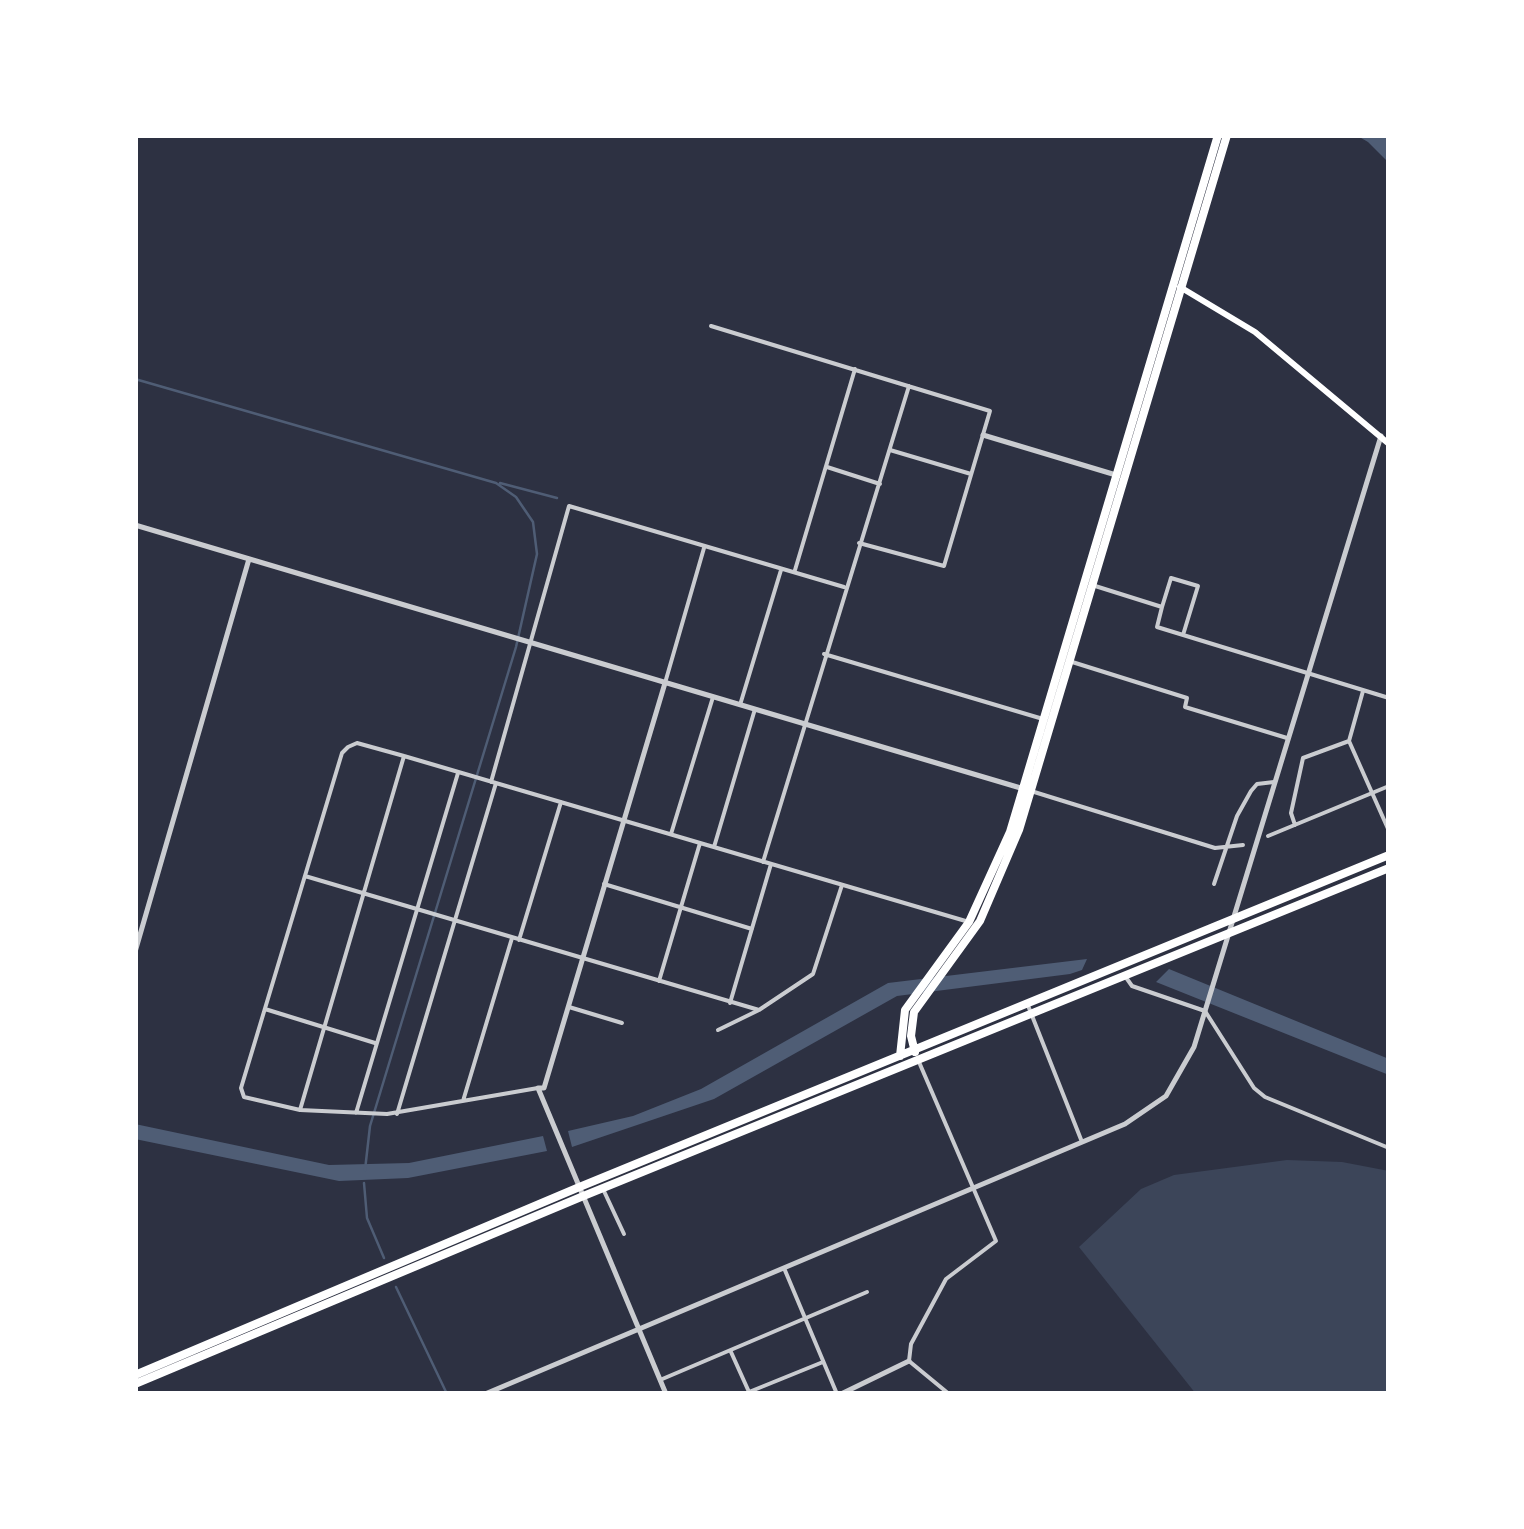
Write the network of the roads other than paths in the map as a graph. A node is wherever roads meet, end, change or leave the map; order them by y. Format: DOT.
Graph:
graph roads {
  1 [pos="1218,135"];
  2 [pos="1227,135"];
  3 [pos="1182,270"];
  4 [pos="1178,286"];
  5 [pos="711,326"];
  6 [pos="855,369"];
  7 [pos="909,386"];
  8 [pos="983,435"];
  9 [pos="1381,436"];
  10 [pos="1389,444"];
  11 [pos="890,450"];
  12 [pos="826,467"];
  13 [pos="972,474"];
  14 [pos="1116,475"];
  15 [pos="880,484"];
  16 [pos="135,525"];
  17 [pos="859,544"];
  18 [pos="704,548"];
  19 [pos="249,559"];
  20 [pos="781,570"];
  21 [pos="794,572"];
  22 [pos="1092,585"];
  23 [pos="844,588"];
  24 [pos="1162,607"];
  25 [pos="1184,635"];
  26 [pos="533,644"];
  27 [pos="824,654"];
  28 [pos="1069,661"];
  29 [pos="1308,672"];
  30 [pos="665,683"];
  31 [pos="1364,690"];
  32 [pos="713,697"];
  33 [pos="1389,698"];
  34 [pos="740,705"];
  35 [pos="755,709"];
  36 [pos="1043,719"];
  37 [pos="803,723"];
  38 [pos="1287,738"];
  39 [pos="1349,741"];
  40 [pos="404,756"];
  41 [pos="458,772"];
  42 [pos="1274,782"];
  43 [pos="494,783"];
  44 [pos="1389,786"];
  45 [pos="1027,790"];
  46 [pos="1374,793"];
  47 [pos="560,802"];
  48 [pos="622,821"];
  49 [pos="1294,825"];
  50 [pos="1389,830"];
  51 [pos="671,834"];
  52 [pos="1268,836"];
  53 [pos="700,843"];
  54 [pos="1243,845"];
  55 [pos="714,847"];
  56 [pos="1226,849"];
  57 [pos="1389,855"];
  58 [pos="762,862"];
  59 [pos="771,864"];
  60 [pos="1389,868"];
  61 [pos="305,876"];
  62 [pos="604,884"];
  63 [pos="1214,884"];
  64 [pos="842,885"];
  65 [pos="363,894"];
  66 [pos="681,907"];
  67 [pos="417,910"];
  68 [pos="1232,919"];
  69 [pos="454,920"];
  70 [pos="970,922"];
  71 [pos="752,929"];
  72 [pos="1228,933"];
  73 [pos="512,938"];
  74 [pos="519,940"];
  75 [pos="135,952"];
  76 [pos="583,959"];
  77 [pos="944,968"];
  78 [pos="1125,976"];
  79 [pos="659,981"];
  80 [pos="916,1002"];
  81 [pos="730,1003"];
  82 [pos="1027,1003"];
  83 [pos="569,1007"];
  84 [pos="1206,1008"];
  85 [pos="265,1010"];
  86 [pos="759,1010"];
  87 [pos="1031,1015"];
  88 [pos="622,1023"];
  89 [pos="323,1028"];
  90 [pos="718,1030"];
  91 [pos="376,1044"];
  92 [pos="914,1050"];
  93 [pos="900,1056"];
  94 [pos="918,1061"];
  95 [pos="538,1088"];
  96 [pos="463,1102"];
  97 [pos="300,1110"];
  98 [pos="356,1113"];
  99 [pos="397,1114"];
  100 [pos="1082,1142"];
  101 [pos="1389,1148"];
  102 [pos="603,1188"];
  103 [pos="972,1188"];
  104 [pos="579,1192"];
  105 [pos="624,1234"];
  106 [pos="784,1268"];
  107 [pos="867,1292"];
  108 [pos="805,1318"];
  109 [pos="638,1329"];
  110 [pos="730,1350"];
  111 [pos="909,1361"];
  112 [pos="824,1362"];
  113 [pos="135,1375"];
  114 [pos="660,1380"];
  115 [pos="135,1384"];
  116 [pos="484,1394"];
  117 [pos="666,1394"];
  118 [pos="839,1394"];
  119 [pos="949,1394"];
  1 -- 3 [label="highway"];
  2 -- 3 [label="highway"];
  3 -- 4 [label="highway"];
  4 -- 9 [label="main road"];
  4 -- 14 [label="highway"];
  4 -- 22 [label="highway"];
  5 -- 6 [label="street"];
  6 -- 7 [label="street"];
  6 -- 12 [label="street"];
  7 -- 8 [label="street"];
  7 -- 11 [label="street"];
  8 -- 13 [label="street"];
  8 -- 14 [label="street"];
  9 -- 10 [label="main road"];
  9 -- 29 [label="street"];
  11 -- 13 [label="street"];
  11 -- 15 [label="street"];
  12 -- 15 [label="street"];
  12 -- 21 [label="street"];
  13 -- 17 [label="street"];
  14 -- 36 [label="highway"];
  15 -- 17 [label="street"];
  16 -- 19 [label="street"];
  17 -- 23 [label="street"];
  18 -- 20 [label="street"];
  18 -- 26 [label="street"];
  18 -- 30 [label="street"];
  19 -- 26 [label="street"];
  19 -- 75 [label="street"];
  20 -- 21 [label="street"];
  20 -- 34 [label="street"];
  21 -- 23 [label="street"];
  22 -- 24 [label="street"];
  22 -- 28 [label="highway"];
  23 -- 27 [label="street"];
  24 -- 25 [label="street"];
  24 -- 25 [label="street"];
  25 -- 29 [label="street"];
  26 -- 30 [label="street"];
  26 -- 43 [label="street"];
  27 -- 36 [label="street"];
  27 -- 37 [label="street"];
  28 -- 38 [label="street"];
  28 -- 45 [label="highway"];
  29 -- 31 [label="street"];
  29 -- 38 [label="street"];
  30 -- 32 [label="street"];
  30 -- 48 [label="street"];
  31 -- 33 [label="street"];
  31 -- 39 [label="street"];
  32 -- 34 [label="street"];
  32 -- 51 [label="street"];
  34 -- 35 [label="street"];
  35 -- 37 [label="street"];
  35 -- 55 [label="street"];
  36 -- 45 [label="highway"];
  37 -- 45 [label="street"];
  37 -- 58 [label="street"];
  38 -- 42 [label="street"];
  39 -- 46 [label="street"];
  39 -- 49 [label="street"];
  40 -- 41 [label="street"];
  40 -- 61 [label="street"];
  40 -- 65 [label="street"];
  41 -- 43 [label="street"];
  41 -- 67 [label="street"];
  42 -- 56 [label="street"];
  42 -- 68 [label="street"];
  43 -- 47 [label="street"];
  43 -- 69 [label="street"];
  44 -- 46 [label="street"];
  45 -- 56 [label="street"];
  45 -- 70 [label="highway"];
  45 -- 77 [label="highway"];
  46 -- 49 [label="street"];
  46 -- 50 [label="street"];
  47 -- 48 [label="street"];
  47 -- 74 [label="street"];
  48 -- 51 [label="street"];
  48 -- 62 [label="street"];
  49 -- 52 [label="street"];
  51 -- 53 [label="street"];
  53 -- 55 [label="street"];
  53 -- 66 [label="street"];
  54 -- 56 [label="street"];
  55 -- 58 [label="street"];
  56 -- 63 [label="street"];
  57 -- 68 [label="highway"];
  58 -- 59 [label="street"];
  59 -- 64 [label="street"];
  59 -- 71 [label="street"];
  60 -- 72 [label="highway"];
  61 -- 65 [label="street"];
  61 -- 85 [label="street"];
  62 -- 66 [label="street"];
  62 -- 76 [label="street"];
  64 -- 70 [label="street"];
  64 -- 86 [label="street"];
  65 -- 67 [label="street"];
  65 -- 89 [label="street"];
  66 -- 71 [label="street"];
  66 -- 79 [label="street"];
  67 -- 69 [label="street"];
  67 -- 91 [label="street"];
  68 -- 72 [label="street"];
  68 -- 82 [label="highway"];
  69 -- 73 [label="street"];
  69 -- 99 [label="street"];
  70 -- 77 [label="highway"];
  71 -- 81 [label="street"];
  72 -- 78 [label="highway"];
  72 -- 84 [label="street"];
  73 -- 74 [label="street"];
  73 -- 96 [label="street"];
  74 -- 76 [label="street"];
  76 -- 79 [label="street"];
  76 -- 83 [label="street"];
  77 -- 80 [label="highway"];
  78 -- 84 [label="street"];
  78 -- 87 [label="highway"];
  79 -- 81 [label="street"];
  80 -- 92 [label="highway"];
  80 -- 93 [label="highway"];
  81 -- 86 [label="street"];
  82 -- 87 [label="street"];
  82 -- 92 [label="highway"];
  83 -- 88 [label="street"];
  83 -- 95 [label="street"];
  84 -- 100 [label="street"];
  84 -- 101 [label="street"];
  85 -- 89 [label="street"];
  85 -- 97 [label="street"];
  86 -- 90 [label="street"];
  87 -- 94 [label="highway"];
  87 -- 100 [label="street"];
  89 -- 91 [label="street"];
  89 -- 97 [label="street"];
  91 -- 98 [label="street"];
  92 -- 93 [label="highway"];
  92 -- 94 [label="highway"];
  93 -- 94 [label="highway"];
  93 -- 104 [label="highway"];
  94 -- 102 [label="highway"];
  94 -- 103 [label="street"];
  95 -- 96 [label="street"];
  95 -- 104 [label="street"];
  96 -- 99 [label="street"];
  97 -- 98 [label="street"];
  98 -- 99 [label="street"];
  100 -- 103 [label="street"];
  102 -- 104 [label="highway"];
  102 -- 105 [label="street"];
  103 -- 106 [label="street"];
  103 -- 111 [label="street"];
  104 -- 109 [label="street"];
  104 -- 113 [label="highway"];
  104 -- 115 [label="highway"];
  106 -- 108 [label="street"];
  106 -- 109 [label="street"];
  107 -- 108 [label="street"];
  108 -- 110 [label="street"];
  108 -- 112 [label="street"];
  109 -- 114 [label="street"];
  109 -- 116 [label="street"];
  110 -- 112 [label="street"];
  110 -- 114 [label="street"];
  111 -- 118 [label="street"];
  111 -- 119 [label="street"];
  112 -- 118 [label="street"];
  114 -- 117 [label="street"];
}
